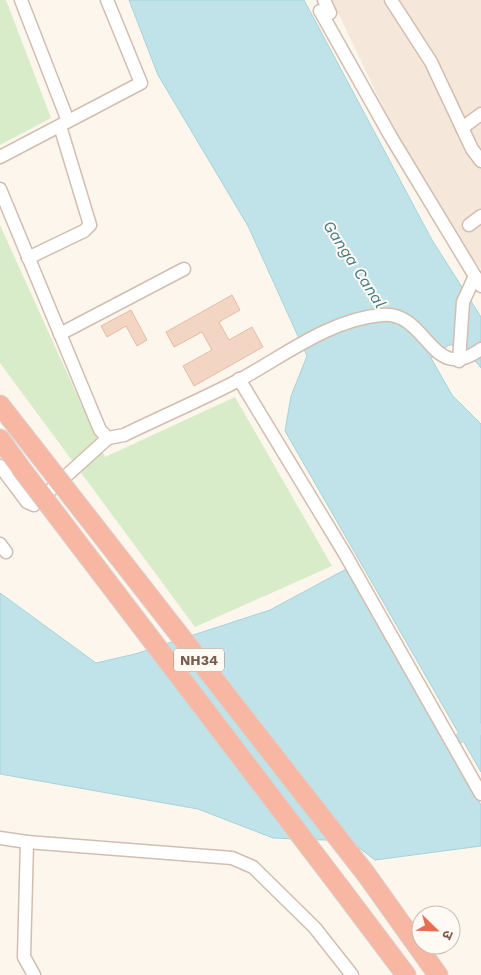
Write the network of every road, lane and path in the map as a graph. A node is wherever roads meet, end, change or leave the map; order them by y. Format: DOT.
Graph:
graph roads {
  1 [pos="21,0"];
  2 [pos="107,0"];
  3 [pos="392,0"];
  4 [pos="322,9"];
  5 [pos="481,114"];
  6 [pos="64,124"];
  7 [pos="462,128"];
  8 [pos="0,157"];
  9 [pos="481,160"];
  10 [pos="0,189"];
  11 [pos="481,216"];
  12 [pos="468,225"];
  13 [pos="28,258"];
  14 [pos="184,269"];
  15 [pos="478,281"];
  16 [pos="60,334"];
  17 [pos="470,355"];
  18 [pos="239,379"];
  19 [pos="0,405"];
  20 [pos="0,438"];
  21 [pos="108,438"];
  22 [pos="0,466"];
  23 [pos="481,794"];
  24 [pos="0,838"];
  25 [pos="28,842"];
  26 [pos="34,975"];
  27 [pos="352,975"];
  28 [pos="406,975"];
  29 [pos="438,975"];
  1 -- 6 [label="street"];
  2 -- 6 [label="street"];
  3 -- 7 [label="street"];
  4 -- 15 [label="street"];
  5 -- 7 [label="street"];
  6 -- 8 [label="street"];
  6 -- 13 [label="street"];
  7 -- 9 [label="street"];
  10 -- 13 [label="street"];
  11 -- 12 [label="street"];
  13 -- 16 [label="street"];
  14 -- 16 [label="street"];
  15 -- 17 [label="street"];
  16 -- 21 [label="street"];
  17 -- 18 [label="street"];
  18 -- 21 [label="street"];
  18 -- 23 [label="street"];
  19 -- 29 [label="highway, NH34, bridge"];
  20 -- 28 [label="highway, NH34, bridge"];
  21 -- 22 [label="street"];
  24 -- 25 [label="street"];
  25 -- 26 [label="street"];
  25 -- 27 [label="street"];
}
